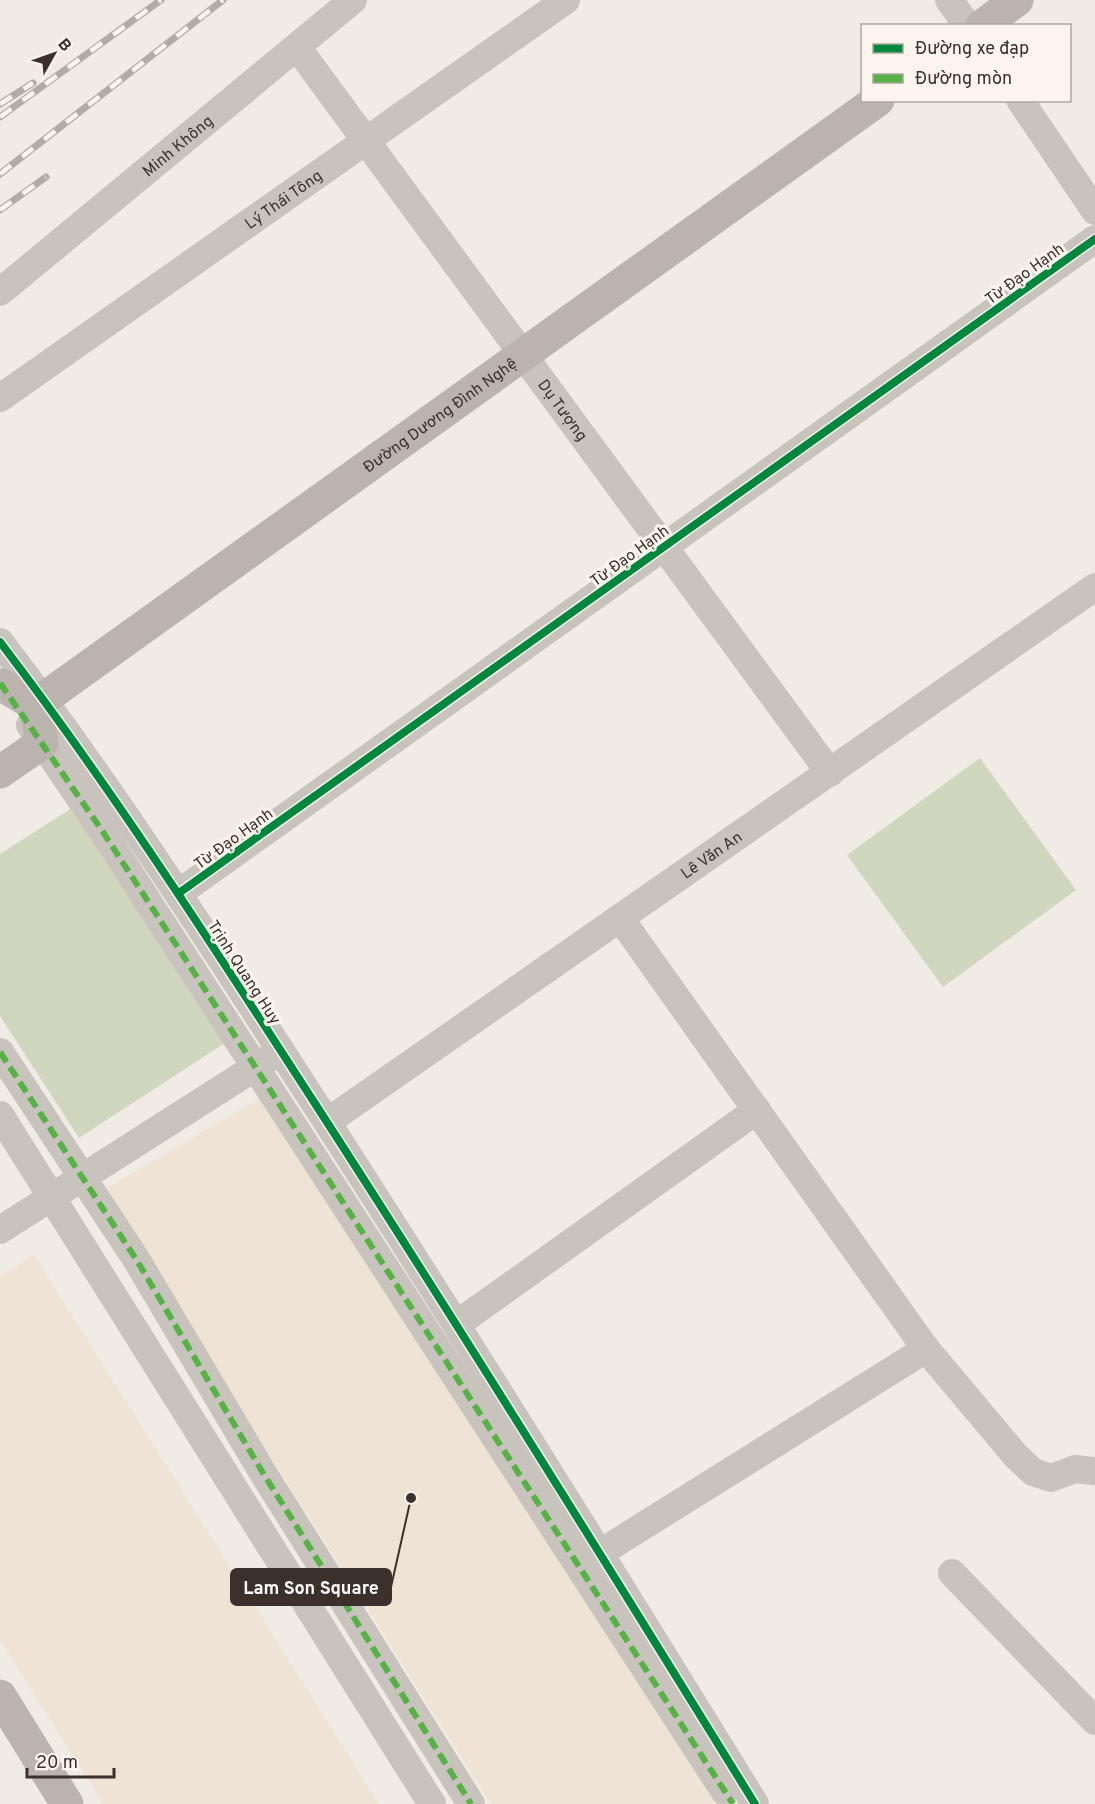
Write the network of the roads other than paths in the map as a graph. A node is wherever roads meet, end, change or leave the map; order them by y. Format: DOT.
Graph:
graph roads {
  1 [pos="353,0"];
  2 [pos="566,0"];
  3 [pos="949,0"];
  4 [pos="1017,0"];
  5 [pos="967,24"];
  6 [pos="985,24"];
  7 [pos="297,47"];
  8 [pos="875,102"];
  9 [pos="1021,102"];
  10 [pos="366,142"];
  11 [pos="1095,211"];
  12 [pos="1095,239"];
  13 [pos="0,292"];
  14 [pos="524,356"];
  15 [pos="0,398"];
  16 [pos="664,547"];
  17 [pos="1095,588"];
  18 [pos="0,642"];
  19 [pos="1,685"];
  20 [pos="39,702"];
  21 [pos="42,743"];
  22 [pos="0,772"];
  23 [pos="830,773"];
  24 [pos="178,893"];
  25 [pos="620,918"];
  26 [pos="281,1051"];
  27 [pos="0,1052"];
  28 [pos="255,1067"];
  29 [pos="756,1110"];
  30 [pos="0,1115"];
  31 [pos="327,1122"];
  32 [pos="83,1177"];
  33 [pos="51,1197"];
  34 [pos="0,1230"];
  35 [pos="457,1324"];
  36 [pos="926,1349"];
  37 [pos="1093,1471"];
  38 [pos="600,1553"];
  39 [pos="952,1573"];
  40 [pos="0,1696"];
  41 [pos="1095,1721"];
  42 [pos="67,1804"];
  43 [pos="432,1804"];
  44 [pos="471,1804"];
  45 [pos="733,1804"];
  46 [pos="755,1804"];
  1 -- 7 [label="street, Minh Không"];
  2 -- 10 [label="street, Lý Thái Tông"];
  3 -- 5 [label="street"];
  4 -- 6 [label="main road"];
  7 -- 10 [label="street, Dụ Tượng"];
  7 -- 13 [label="street, Minh Không"];
  8 -- 14 [label="main road, Đường Dương Đình Nghệ"];
  9 -- 11 [label="street"];
  10 -- 14 [label="street, Dụ Tượng"];
  10 -- 15 [label="street, Lý Thái Tông"];
  12 -- 16 [label="street, Từ Đạo Hạnh"];
  14 -- 16 [label="street, Dụ Tượng"];
  14 -- 20 [label="main road, Đường Dương Đình Nghệ"];
  16 -- 23 [label="street, Dụ Tượng"];
  16 -- 24 [label="street, Từ Đạo Hạnh"];
  17 -- 23 [label="street, Lê Văn An"];
  18 -- 20 [label="street, Trịnh Quang Huy"];
  19 -- 20 [label="main road"];
  19 -- 21 [label="street"];
  20 -- 21 [label="main road"];
  20 -- 24 [label="street, Trịnh Quang Huy"];
  21 -- 22 [label="main road"];
  21 -- 28 [label="street"];
  23 -- 25 [label="street, Lê Văn An"];
  24 -- 26 [label="street, Trịnh Quang Huy"];
  25 -- 29 [label="street"];
  25 -- 31 [label="street, Lê Văn An"];
  26 -- 28 [label="street"];
  26 -- 31 [label="street, Trịnh Quang Huy"];
  27 -- 32 [label="street"];
  28 -- 32 [label="street"];
  28 -- 45 [label="street"];
  29 -- 35 [label="street"];
  29 -- 36 [label="street"];
  30 -- 33 [label="street"];
  31 -- 35 [label="street, Trịnh Quang Huy"];
  32 -- 33 [label="street"];
  32 -- 44 [label="street"];
  33 -- 34 [label="street"];
  33 -- 43 [label="street"];
  35 -- 38 [label="street, Trịnh Quang Huy"];
  36 -- 37 [label="street"];
  36 -- 38 [label="street"];
  38 -- 46 [label="street, Trịnh Quang Huy"];
  39 -- 41 [label="street"];
  40 -- 42 [label="main road"];
}
